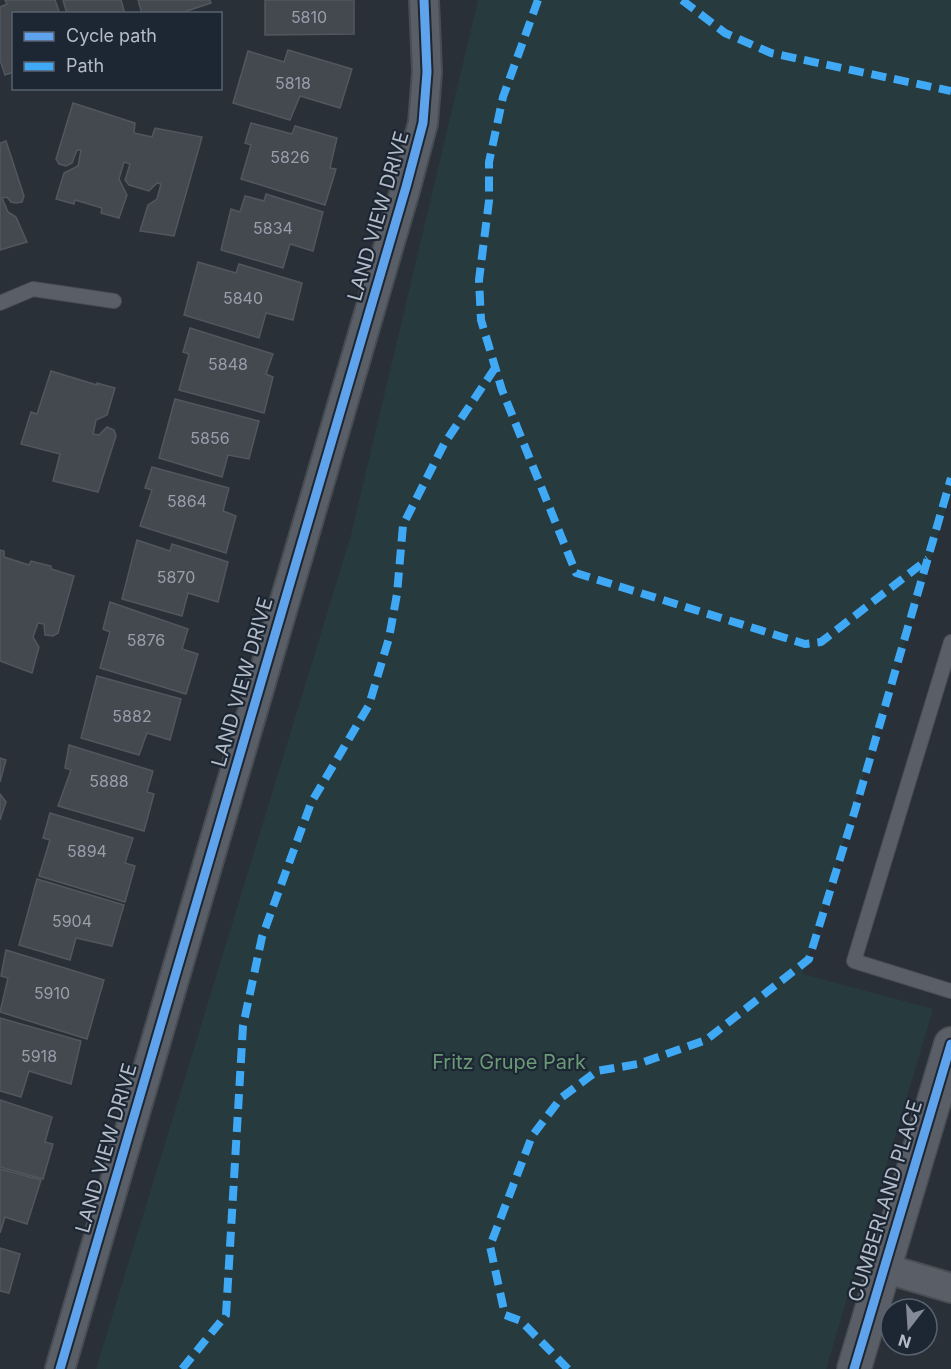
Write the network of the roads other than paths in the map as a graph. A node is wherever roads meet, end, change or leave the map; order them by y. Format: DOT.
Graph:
graph roads {
  1 [pos="424,0"];
  2 [pos="114,302"];
  3 [pos="0,303"];
  4 [pos="951,642"];
  5 [pos="951,991"];
  6 [pos="951,1044"];
  7 [pos="884,1268"];
  8 [pos="951,1288"];
  9 [pos="60,1369"];
  10 [pos="854,1369"];
  1 -- 9 [label="street, LAND VIEW DRIVE"];
  2 -- 3 [label="lane"];
  4 -- 5 [label="lane"];
  6 -- 7 [label="street, CUMBERLAND PLACE"];
  7 -- 8 [label="street, CUMBERLAND PLACE"];
  7 -- 10 [label="street, CUMBERLAND PLACE"];
}
